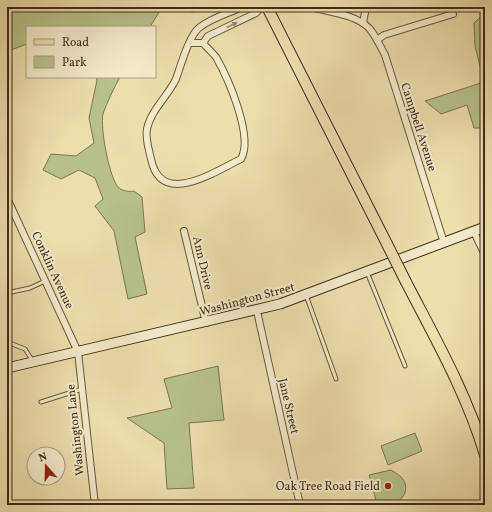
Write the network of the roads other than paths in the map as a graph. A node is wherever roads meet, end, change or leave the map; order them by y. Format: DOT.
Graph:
graph roads {
  1 [pos="242,7"];
  2 [pos="261,7"];
  3 [pos="266,7"];
  4 [pos="310,7"];
  5 [pos="366,7"];
  6 [pos="453,14"];
  7 [pos="363,23"];
  8 [pos="377,40"];
  9 [pos="190,43"];
  10 [pos="203,44"];
  11 [pos="7,198"];
  12 [pos="485,227"];
  13 [pos="184,231"];
  14 [pos="474,232"];
  15 [pos="444,243"];
  16 [pos="485,255"];
  17 [pos="367,272"];
  18 [pos="46,281"];
  19 [pos="7,293"];
  20 [pos="306,295"];
  21 [pos="256,311"];
  22 [pos="206,323"];
  23 [pos="7,342"];
  24 [pos="78,352"];
  25 [pos="32,362"];
  26 [pos="405,366"];
  27 [pos="7,368"];
  28 [pos="336,379"];
  29 [pos="82,389"];
  30 [pos="41,402"];
  31 [pos="485,455"];
  32 [pos="95,505"];
  33 [pos="300,505"];
  1 -- 9 [label="street"];
  10 -- 2 [label="street, one-way"];
  3 -- 31 [label="main road, bridge"];
  4 -- 7 [label="street"];
  5 -- 7 [label="street"];
  6 -- 8 [label="street"];
  7 -- 8 [label="street, Campbell Avenue"];
  8 -- 15 [label="street, Campbell Avenue"];
  9 -- 10 [label="street"];
  9 -- 10 [label="street"];
  11 -- 18 [label="street, Conklin Avenue"];
  12 -- 14 [label="main road, Washington Street"];
  13 -- 22 [label="street, Ann Drive"];
  14 -- 15 [label="main road, Washington Street"];
  14 -- 16 [label="street"];
  15 -- 17 [label="main road, Washington Street"];
  17 -- 20 [label="main road, Washington Street"];
  17 -- 26 [label="lane"];
  18 -- 19 [label="lane"];
  18 -- 24 [label="street, Conklin Avenue"];
  20 -- 21 [label="main road, Washington Street"];
  20 -- 28 [label="lane"];
  21 -- 22 [label="main road, Washington Street"];
  21 -- 33 [label="street, Jane Street"];
  22 -- 24 [label="main road, Washington Street"];
  23 -- 25 [label="lane"];
  24 -- 25 [label="main road, Washington Street"];
  24 -- 29 [label="street, Washington Lane"];
  25 -- 27 [label="main road, Washington Street"];
  29 -- 30 [label="lane"];
  29 -- 32 [label="street, Washington Lane"];
}
